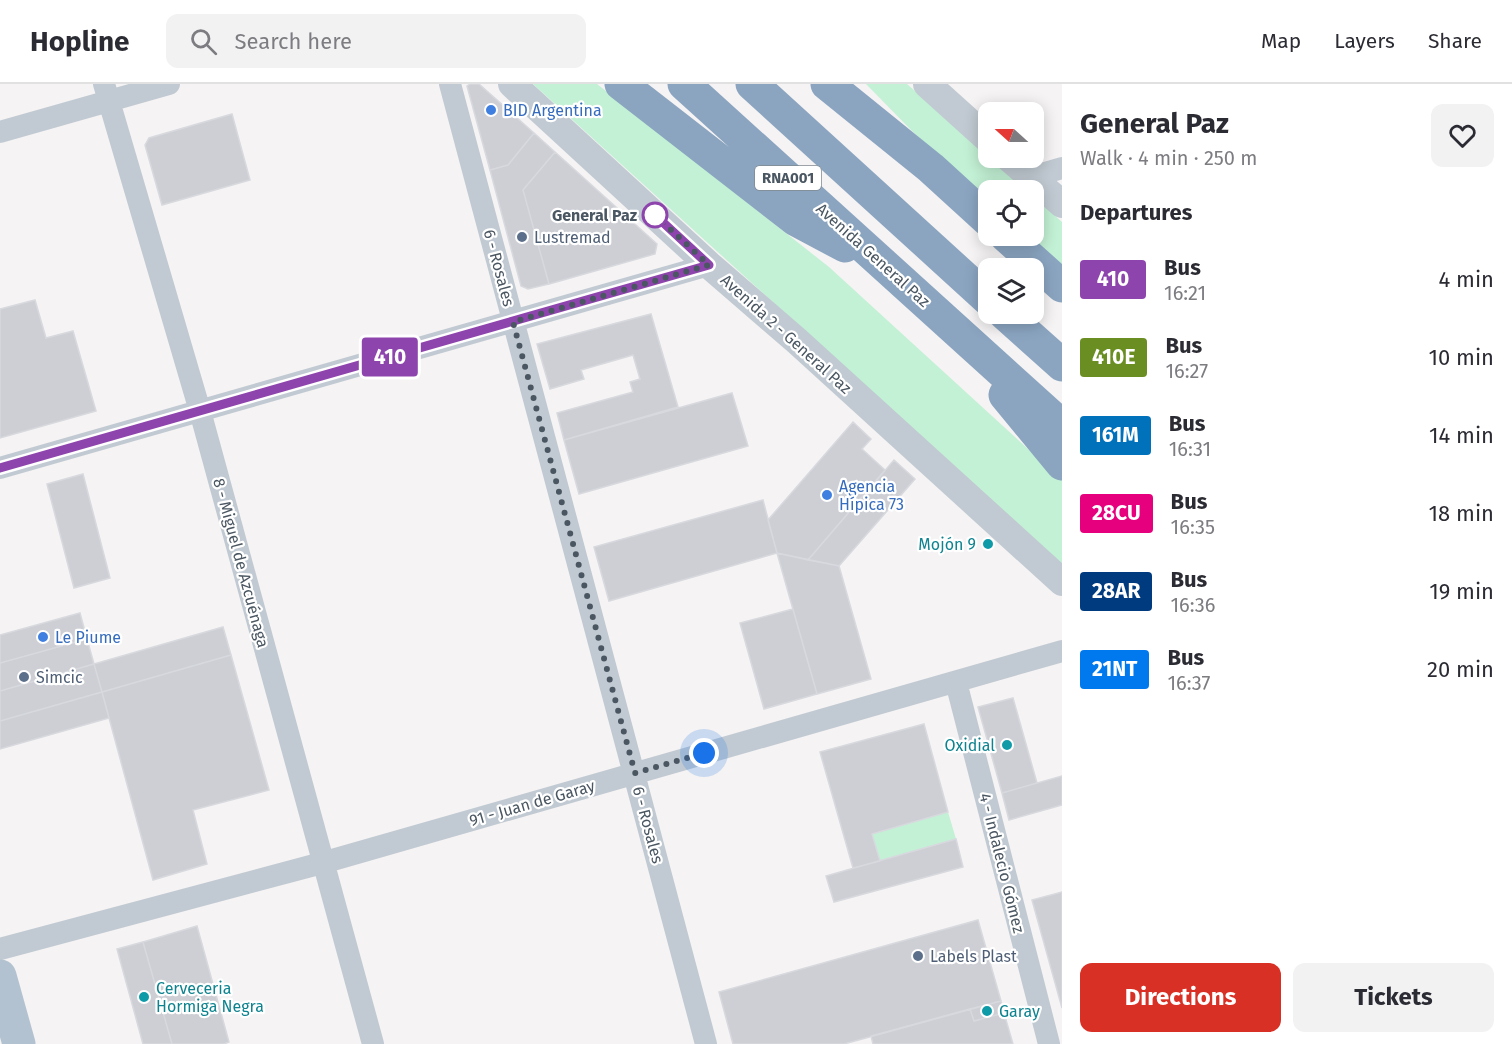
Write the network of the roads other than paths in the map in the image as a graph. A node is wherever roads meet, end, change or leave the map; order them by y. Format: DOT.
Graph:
graph roads {
  1 [pos="169,84"];
  2 [pos="450,84"];
  3 [pos="512,84"];
  4 [pos="621,84"];
  5 [pos="684,84"];
  6 [pos="752,84"];
  7 [pos="827,84"];
  8 [pos="851,84"];
  9 [pos="927,84"];
  10 [pos="107,93"];
  11 [pos="978,130"];
  12 [pos="0,132"];
  13 [pos="931,168"];
  14 [pos="1021,168"];
  15 [pos="1062,168"];
  16 [pos="1031,177"];
  17 [pos="1062,204"];
  18 [pos="978,211"];
  19 [pos="1017,246"];
  20 [pos="709,265"];
  21 [pos="892,272"];
  22 [pos="1062,286"];
  23 [pos="978,289"];
  24 [pos="944,319"];
  25 [pos="513,322"];
  26 [pos="1016,324"];
  27 [pos="1062,365"];
  28 [pos="200,411"];
  29 [pos="1062,426"];
  30 [pos="1062,464"];
  31 [pos="0,468"];
  32 [pos="1062,582"];
  33 [pos="1062,651"];
  34 [pos="956,682"];
  35 [pos="635,773"];
  36 [pos="322,863"];
  37 [pos="0,949"];
  38 [pos="0,976"];
  39 [pos="19,1044"];
  40 [pos="373,1044"];
  41 [pos="706,1044"];
  42 [pos="1049,1044"];
  1 -- 10 [label="street"];
  2 -- 25 [label="street, 6 - Rosales"];
  3 -- 20 [label="street, Avenida 2 - General Paz"];
  4 -- 21 [label="highway"];
  5 -- 21 [label="highway, Avenida General Paz / RNA001"];
  6 -- 23 [label="highway, RNA001"];
  7 -- 13 [label="highway"];
  8 -- 13 [label="street"];
  9 -- 11 [label="street"];
  10 -- 12 [label="street"];
  10 -- 28 [label="street, 8 - Miguel de Azcuénaga"];
  13 -- 18 [label="highway"];
  14 -- 16 [label="street"];
  15 -- 16 [label="street"];
  16 -- 17 [label="street"];
  19 -- 22 [label="highway"];
  20 -- 25 [label="street"];
  20 -- 32 [label="street, Avenida 2 - General Paz"];
  21 -- 24 [label="highway, Avenida General Paz / RNA001"];
  24 -- 29 [label="highway, Avenida General Paz / RNA001"];
  24 -- 30 [label="highway"];
  25 -- 28 [label="street"];
  25 -- 35 [label="street, 6 - Rosales"];
  26 -- 27 [label="highway"];
  28 -- 31 [label="street"];
  28 -- 36 [label="street, 8 - Miguel de Azcuénaga"];
  33 -- 34 [label="street, 91 - Juan de Garay"];
  34 -- 35 [label="street, 91 - Juan de Garay"];
  34 -- 42 [label="street, 4 - Indalecio Gómez"];
  35 -- 36 [label="street, 91 - Juan de Garay"];
  35 -- 41 [label="street, 6 - Rosales"];
  36 -- 37 [label="street, 91 - Juan de Garay"];
  36 -- 40 [label="street, 8 - Miguel de Azcuénaga"];
  38 -- 39 [label="main road"];
}
